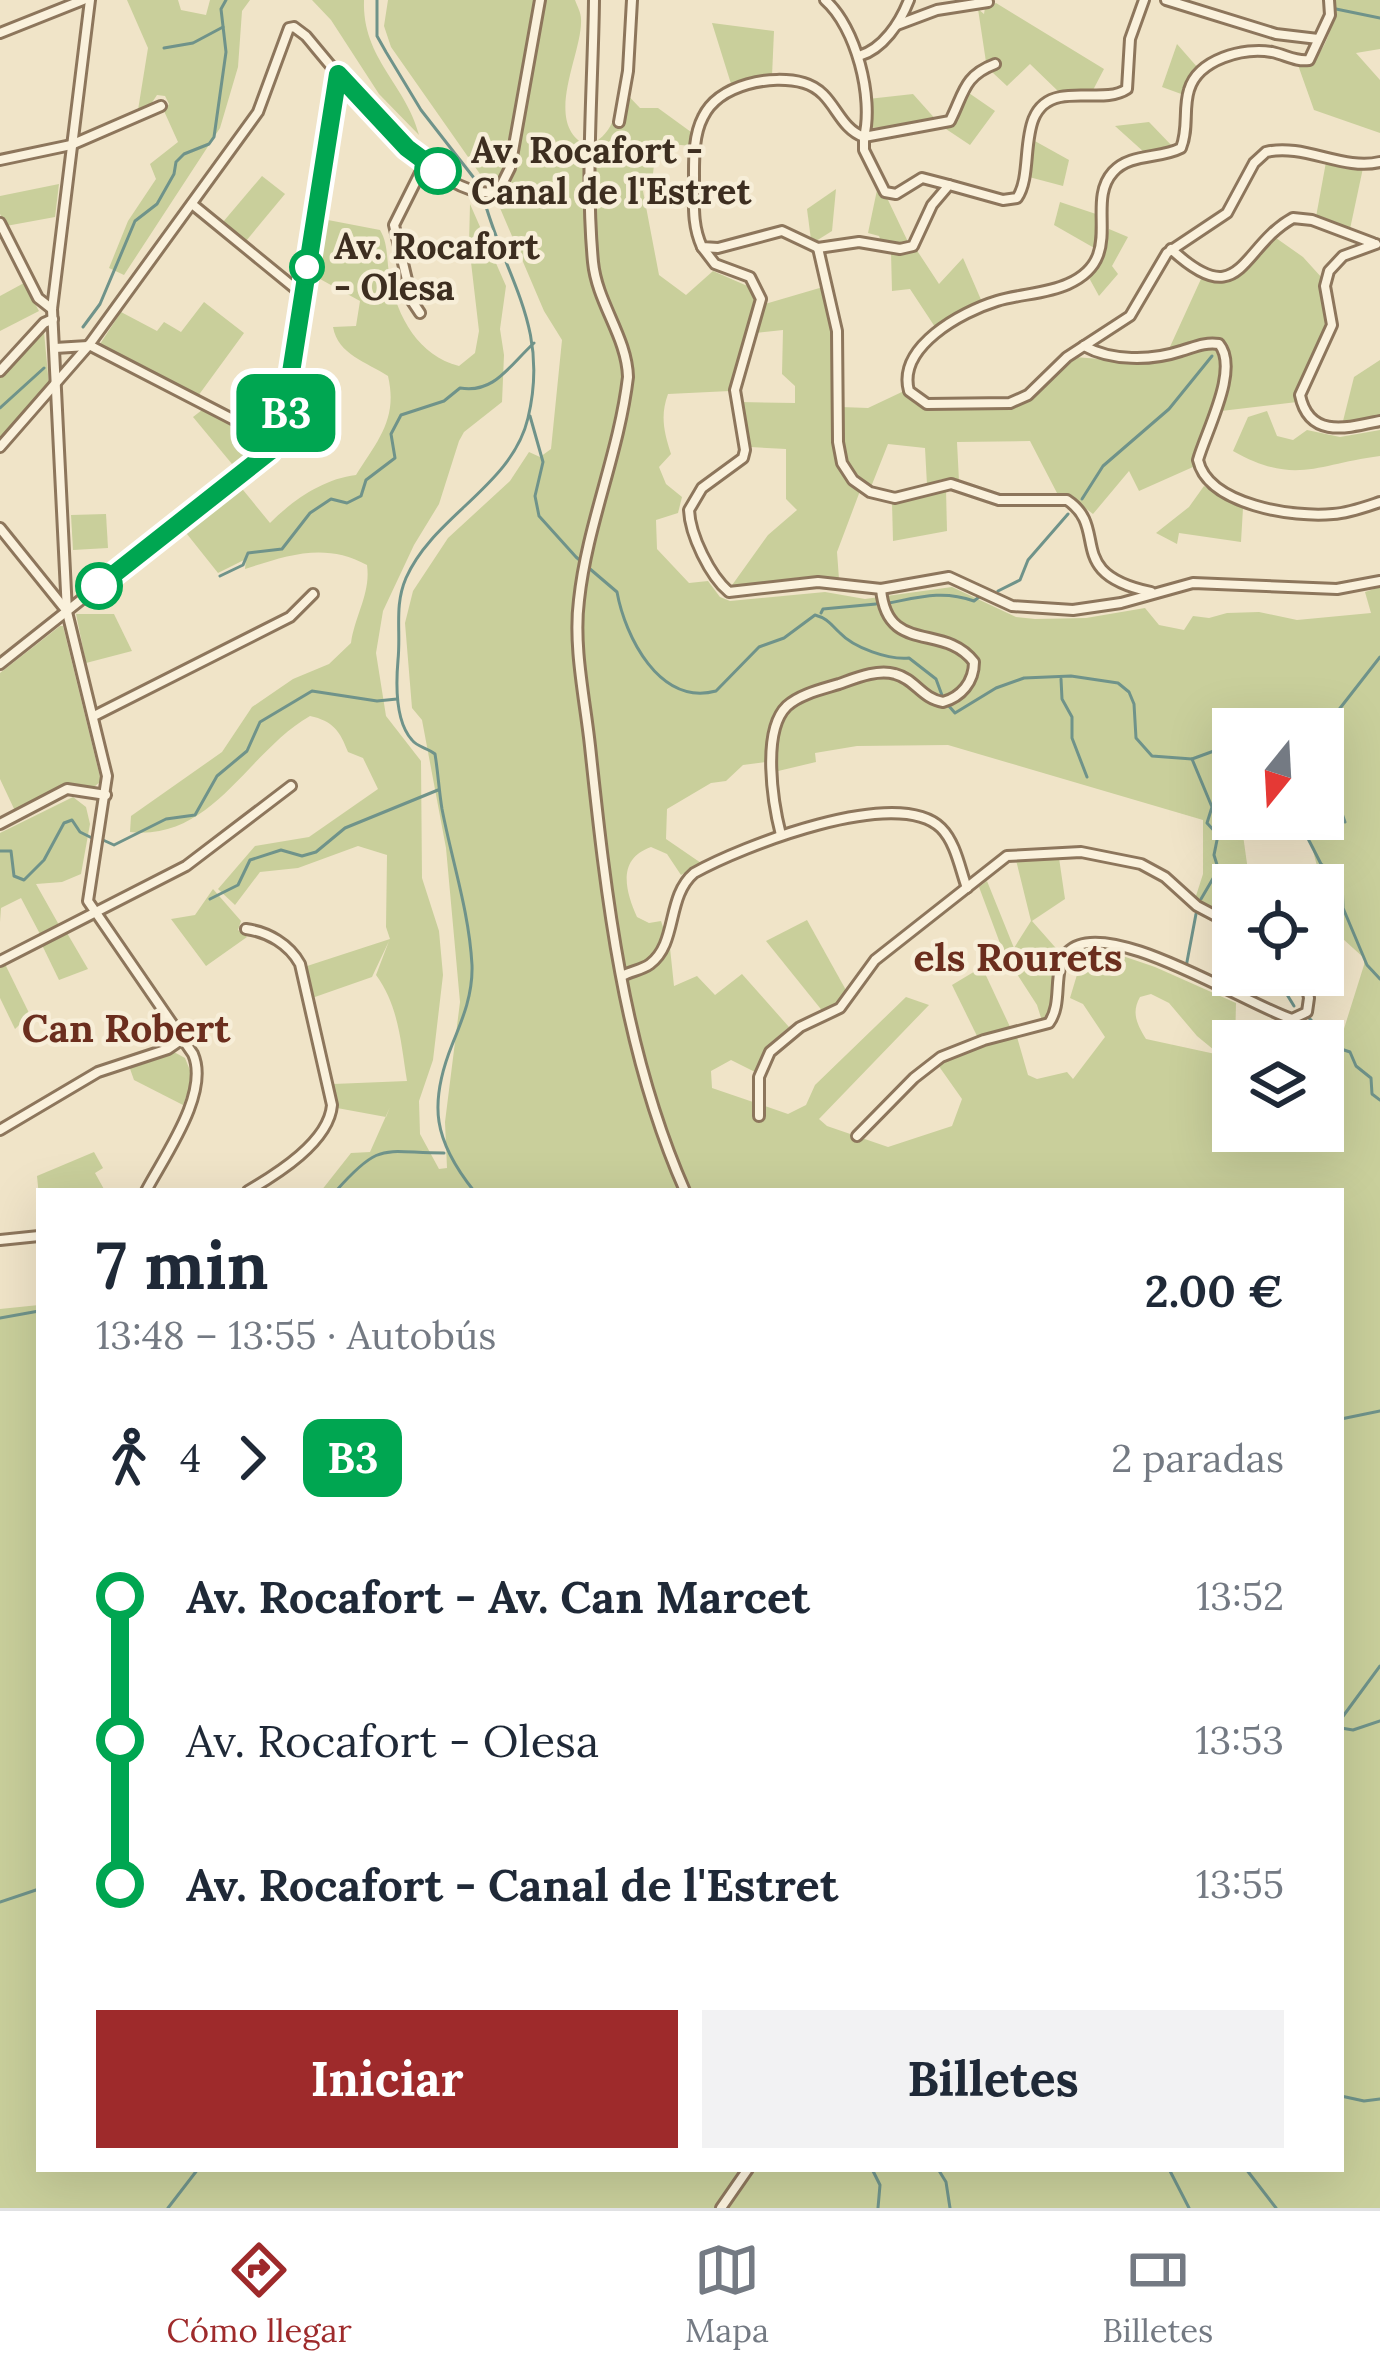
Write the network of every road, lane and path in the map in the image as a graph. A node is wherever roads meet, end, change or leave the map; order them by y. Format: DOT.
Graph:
graph roads {
  1 [pos="87,0"];
  2 [pos="540,0"];
  3 [pos="594,0"];
  4 [pos="632,0"];
  5 [pos="825,0"];
  6 [pos="909,0"];
  7 [pos="1144,0"];
  8 [pos="1166,0"];
  9 [pos="1329,0"];
  10 [pos="988,2"];
  11 [pos="897,25"];
  12 [pos="0,33"];
  13 [pos="1318,39"];
  14 [pos="859,56"];
  15 [pos="995,64"];
  16 [pos="338,74"];
  17 [pos="160,106"];
  18 [pos="619,122"];
  19 [pos="864,137"];
  20 [pos="71,145"];
  21 [pos="0,160"];
  22 [pos="1380,162"];
  23 [pos="425,163"];
  24 [pos="949,184"];
  25 [pos="192,204"];
  26 [pos="0,223"];
  27 [pos="1378,244"];
  28 [pos="702,247"];
  29 [pos="818,248"];
  30 [pos="1171,249"];
  31 [pos="303,295"];
  32 [pos="420,313"];
  33 [pos="52,314"];
  34 [pos="89,346"];
  35 [pos="1084,346"];
  36 [pos="54,348"];
  37 [pos="0,371"];
  38 [pos="56,386"];
  39 [pos="1380,421"];
  40 [pos="278,443"];
  41 [pos="0,448"];
  42 [pos="1380,502"];
  43 [pos="0,528"];
  44 [pos="1380,581"];
  45 [pos="881,590"];
  46 [pos="1155,593"];
  47 [pos="313,594"];
  48 [pos="67,612"];
  49 [pos="0,664"];
  50 [pos="94,716"];
  51 [pos="291,786"];
  52 [pos="106,796"];
  53 [pos="0,824"];
  54 [pos="781,835"];
  55 [pos="967,888"];
  56 [pos="94,914"];
  57 [pos="1212,914"];
  58 [pos="246,928"];
  59 [pos="0,961"];
  60 [pos="622,976"];
  61 [pos="1212,980"];
  62 [pos="1245,996"];
  63 [pos="1309,996"];
  64 [pos="181,1040"];
  65 [pos="759,1116"];
  66 [pos="0,1130"];
  67 [pos="857,1136"];
  68 [pos="147,1188"];
  69 [pos="253,1188"];
  70 [pos="684,1188"];
  71 [pos="36,1236"];
  72 [pos="0,1240"];
  73 [pos="746,2172"];
  74 [pos="721,2208"];
  1 -- 12 [label="street"];
  1 -- 20 [label="street"];
  2 -- 23 [label="street"];
  3 -- 60 [label="street"];
  4 -- 18 [label="street"];
  5 -- 14 [label="street"];
  6 -- 11 [label="street"];
  7 -- 24 [label="street"];
  8 -- 13 [label="street"];
  9 -- 13 [label="street"];
  10 -- 11 [label="street"];
  11 -- 14 [label="street"];
  13 -- 35 [label="street"];
  14 -- 19 [label="street"];
  15 -- 19 [label="street"];
  16 -- 23 [label="street"];
  16 -- 25 [label="street"];
  16 -- 31 [label="street"];
  17 -- 20 [label="street"];
  19 -- 24 [label="street"];
  19 -- 28 [label="street"];
  20 -- 21 [label="street"];
  20 -- 33 [label="street"];
  22 -- 30 [label="street"];
  23 -- 32 [label="street"];
  24 -- 29 [label="street"];
  25 -- 31 [label="street"];
  25 -- 34 [label="street"];
  26 -- 33 [label="street"];
  27 -- 30 [label="street"];
  27 -- 39 [label="street"];
  28 -- 29 [label="street"];
  28 -- 45 [label="street"];
  29 -- 46 [label="street"];
  30 -- 35 [label="street"];
  31 -- 40 [label="street"];
  33 -- 36 [label="street"];
  33 -- 37 [label="street"];
  34 -- 36 [label="street"];
  34 -- 38 [label="street"];
  34 -- 40 [label="street"];
  35 -- 42 [label="street"];
  36 -- 38 [label="street"];
  38 -- 41 [label="street"];
  38 -- 48 [label="street"];
  40 -- 48 [label="street"];
  43 -- 48 [label="street"];
  44 -- 46 [label="street"];
  45 -- 46 [label="street"];
  45 -- 54 [label="street"];
  47 -- 50 [label="street"];
  48 -- 49 [label="street"];
  48 -- 50 [label="street"];
  50 -- 52 [label="street"];
  51 -- 56 [label="street"];
  52 -- 53 [label="street"];
  52 -- 56 [label="street"];
  54 -- 55 [label="street"];
  54 -- 60 [label="street"];
  55 -- 57 [label="street"];
  55 -- 65 [label="street"];
  56 -- 59 [label="street"];
  56 -- 64 [label="street"];
  58 -- 69 [label="street"];
  60 -- 70 [label="street"];
  61 -- 67 [label="street"];
  62 -- 63 [label="street"];
  64 -- 66 [label="street"];
  64 -- 68 [label="street"];
  71 -- 72 [label="street"];
  73 -- 74 [label="street"];
}
